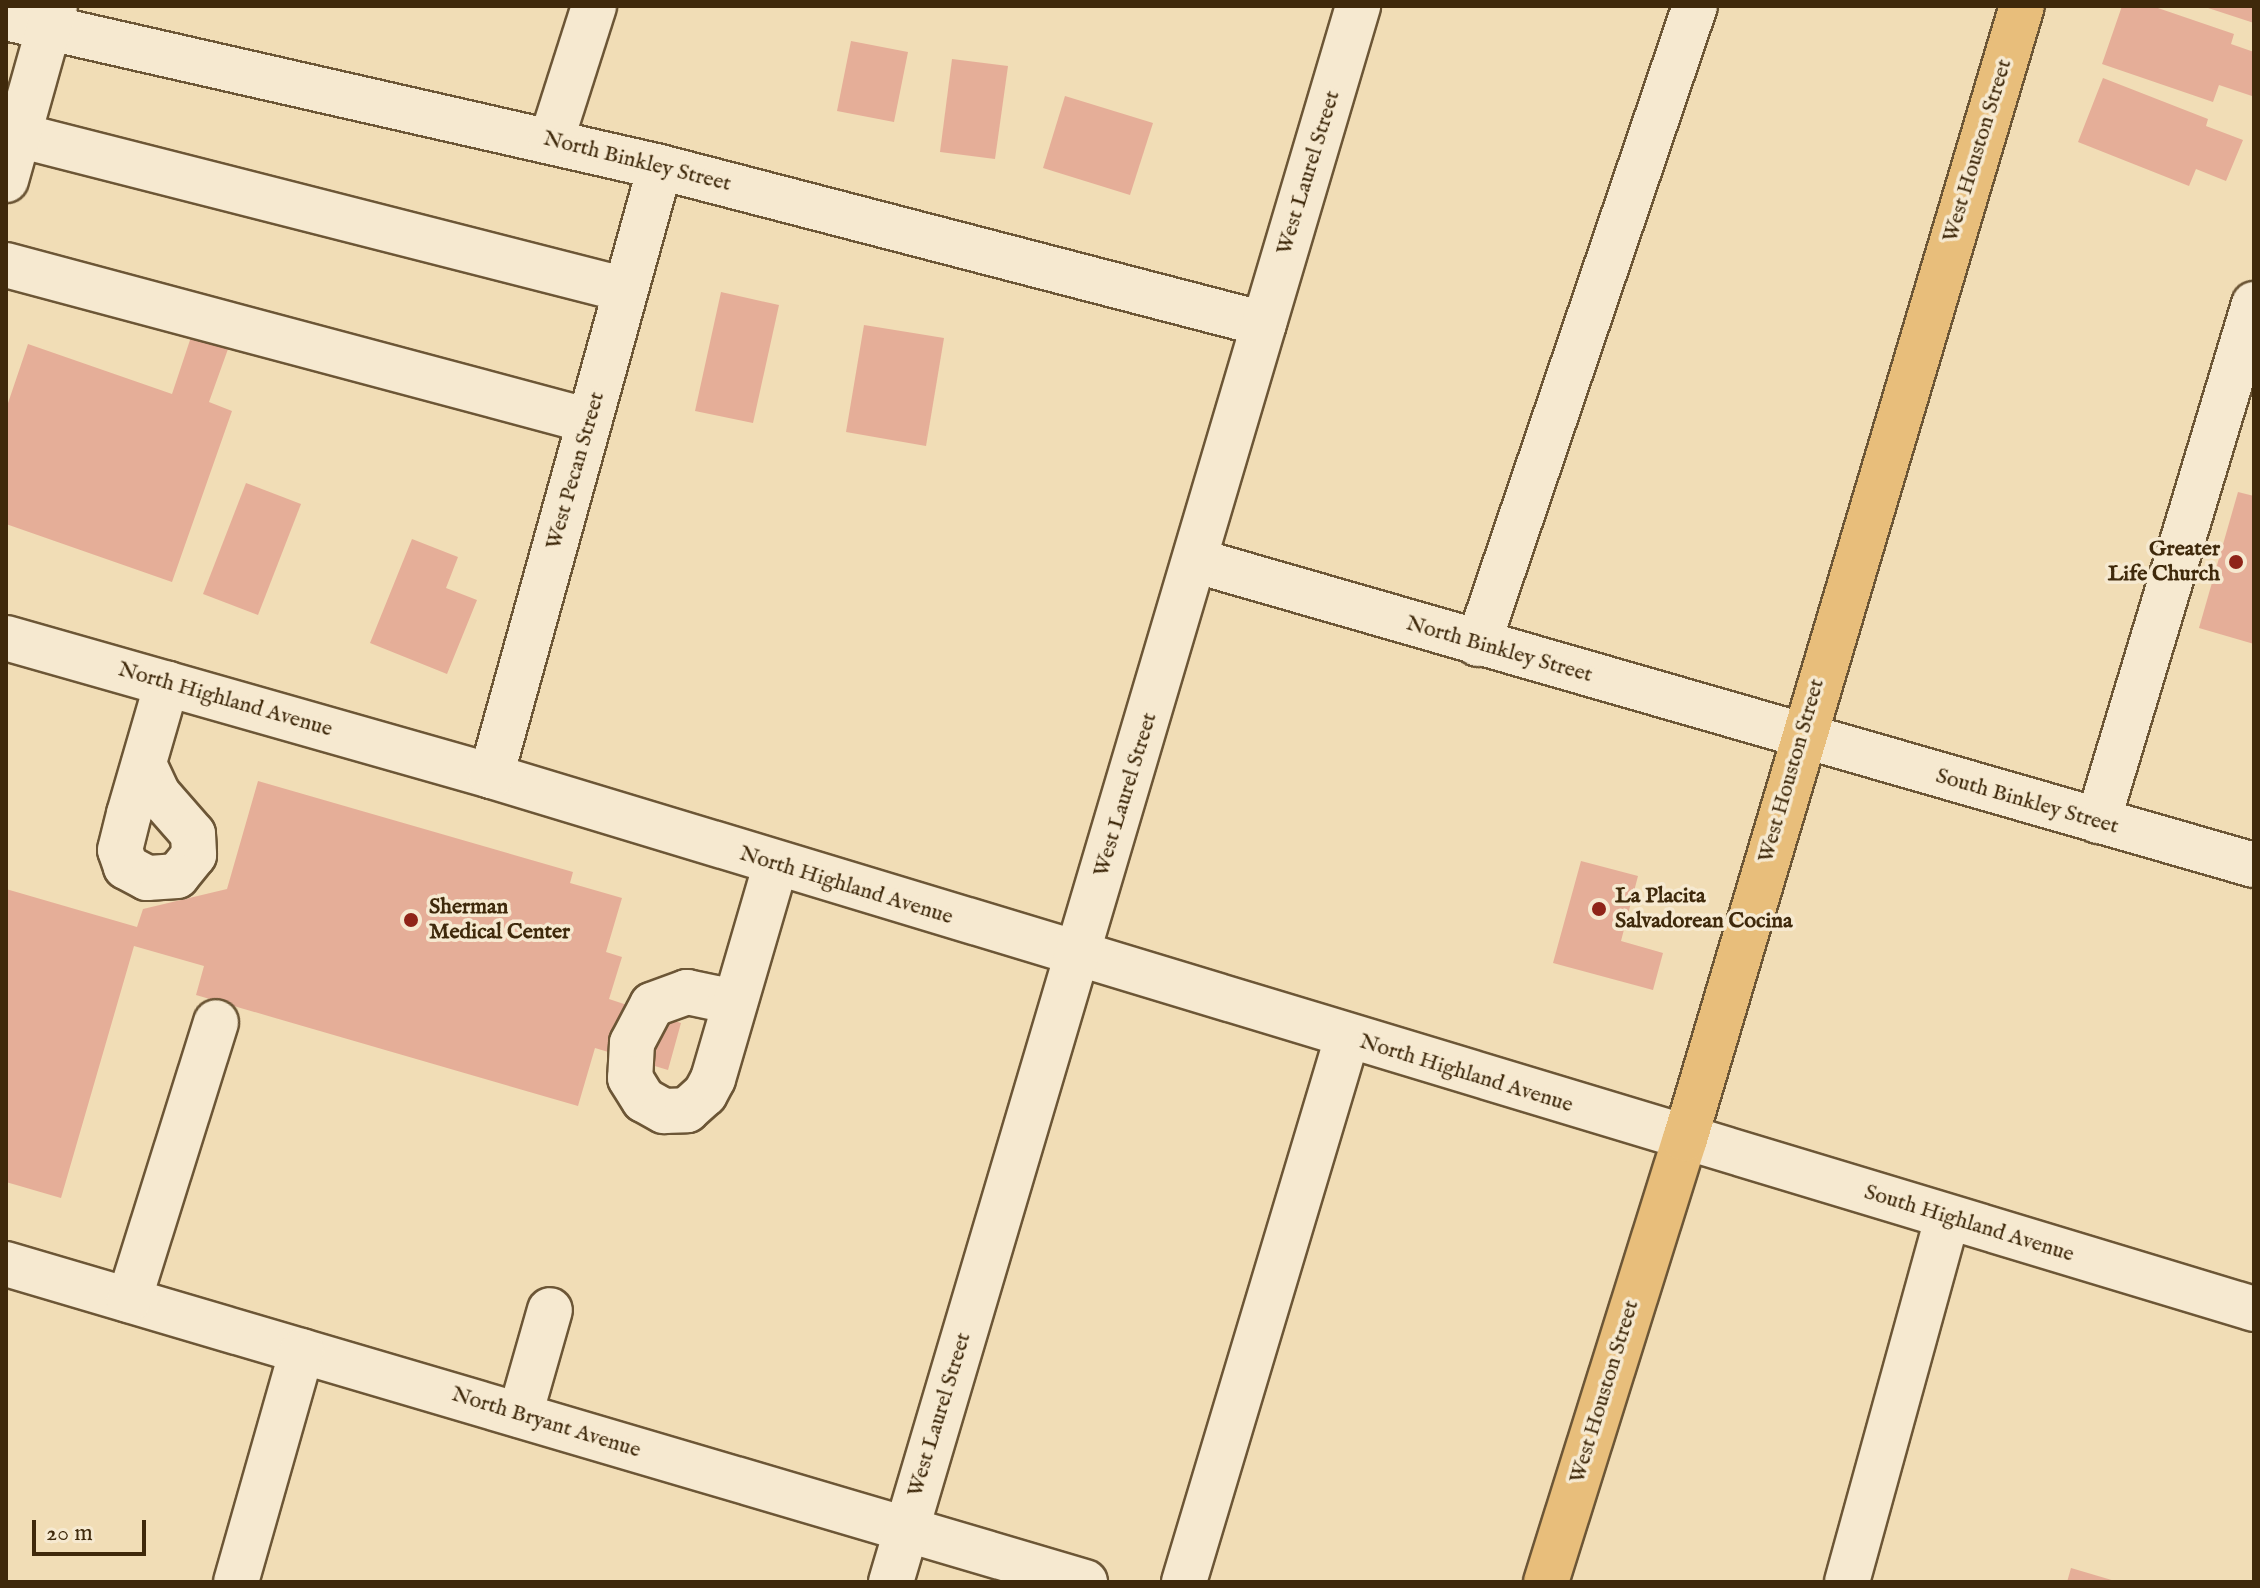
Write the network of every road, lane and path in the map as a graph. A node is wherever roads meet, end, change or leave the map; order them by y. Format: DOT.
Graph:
graph roads {
  1 [pos="594,6"];
  2 [pos="1358,6"];
  3 [pos="1695,6"];
  4 [pos="2022,6"];
  5 [pos="6,18"];
  6 [pos="52,18"];
  7 [pos="551,141"];
  8 [pos="11,152"];
  9 [pos="660,167"];
  10 [pos="6,265"];
  11 [pos="626,290"];
  12 [pos="2254,304"];
  13 [pos="1264,324"];
  14 [pos="590,421"];
  15 [pos="1197,561"];
  16 [pos="6,638"];
  17 [pos="1478,644"];
  18 [pos="167,683"];
  19 [pos="1801,738"];
  20 [pos="144,764"];
  21 [pos="491,776"];
  22 [pos="2098,821"];
  23 [pos="776,864"];
  24 [pos="2254,865"];
  25 [pos="1077,957"];
  26 [pos="735,1002"];
  27 [pos="216,1022"];
  28 [pos="1347,1038"];
  29 [pos="1685,1139"];
  30 [pos="1947,1218"];
  31 [pos="6,1264"];
  32 [pos="129,1300"];
  33 [pos="2254,1309"];
  34 [pos="550,1310"];
  35 [pos="302,1351"];
  36 [pos="520,1415"];
  37 [pos="906,1530"];
  38 [pos="236,1582"];
  39 [pos="891,1582"];
  40 [pos="1085,1582"];
  41 [pos="1184,1582"];
  42 [pos="1546,1582"];
  43 [pos="1847,1582"];
  1 -- 7 [label="street"];
  2 -- 13 [label="street, West Laurel Street"];
  3 -- 17 [label="street"];
  4 -- 19 [label="main road, West Houston Street"];
  5 -- 6 [label="street, North Binkley Street"];
  6 -- 7 [label="street, North Binkley Street"];
  6 -- 8 [label="street"];
  7 -- 9 [label="street, North Binkley Street"];
  8 -- 11 [label="street"];
  9 -- 11 [label="street, West Pecan Street"];
  9 -- 13 [label="street, North Binkley Street"];
  10 -- 14 [label="street"];
  11 -- 14 [label="street, West Pecan Street"];
  12 -- 22 [label="street"];
  13 -- 15 [label="street, West Laurel Street"];
  14 -- 21 [label="street, West Pecan Street"];
  15 -- 17 [label="street, North Binkley Street"];
  15 -- 25 [label="street, West Laurel Street"];
  16 -- 18 [label="street, North Highland Avenue"];
  17 -- 19 [label="street, North Binkley Street"];
  18 -- 20 [label="street"];
  18 -- 21 [label="street, North Highland Avenue"];
  19 -- 22 [label="street, South Binkley Street"];
  19 -- 29 [label="main road, West Houston Street"];
  21 -- 23 [label="street, North Highland Avenue"];
  22 -- 24 [label="street, South Binkley Street"];
  23 -- 25 [label="street, North Highland Avenue"];
  23 -- 26 [label="street"];
  25 -- 28 [label="street, North Highland Avenue"];
  25 -- 37 [label="street, West Laurel Street"];
  26 -- 26 [label="street"];
  27 -- 32 [label="street"];
  28 -- 29 [label="street, North Highland Avenue"];
  28 -- 41 [label="street"];
  29 -- 30 [label="street, South Highland Avenue"];
  29 -- 42 [label="main road, West Houston Street"];
  30 -- 33 [label="street, South Highland Avenue"];
  30 -- 43 [label="street"];
  31 -- 32 [label="street, North Bryant Avenue"];
  32 -- 35 [label="street, North Bryant Avenue"];
  34 -- 36 [label="street"];
  35 -- 36 [label="street, North Bryant Avenue"];
  35 -- 38 [label="street"];
  36 -- 37 [label="street, North Bryant Avenue"];
  37 -- 39 [label="street, West Laurel Street"];
  37 -- 40 [label="street, North Bryant Avenue"];
}
